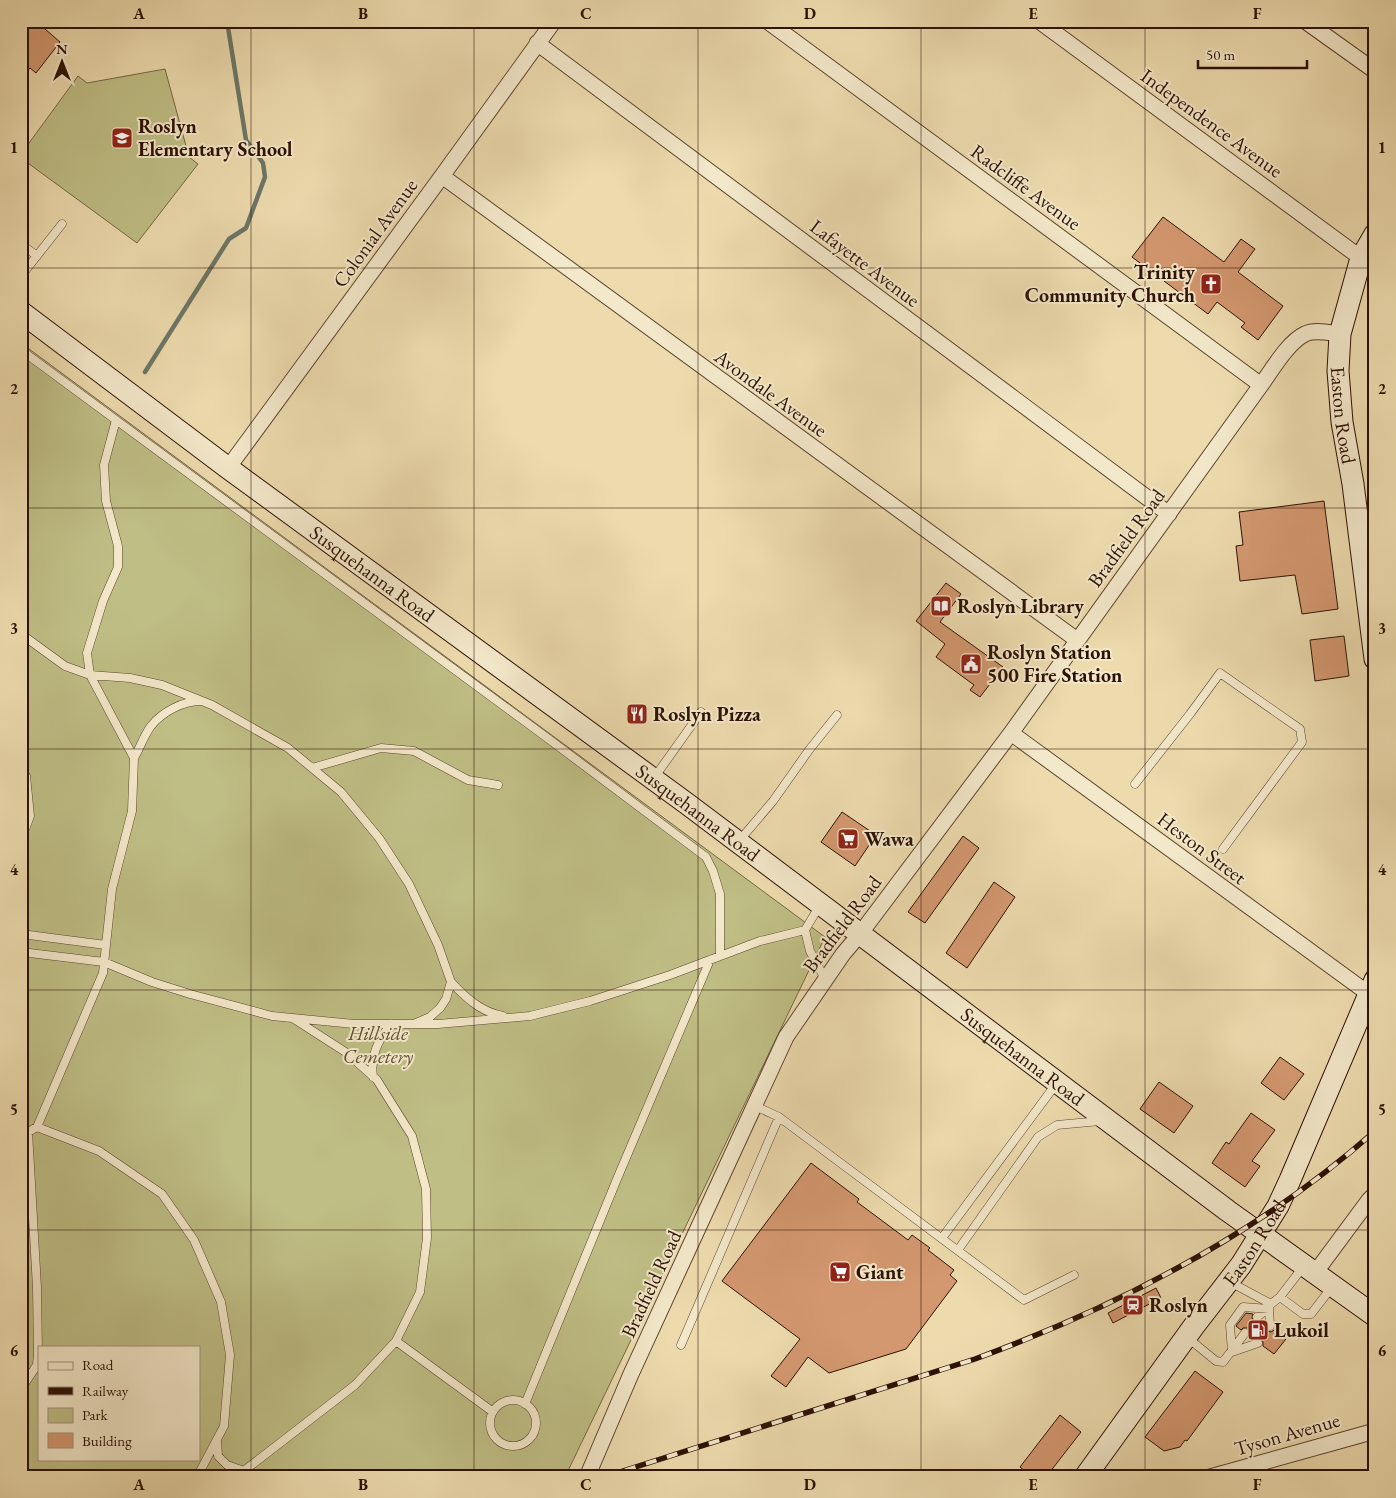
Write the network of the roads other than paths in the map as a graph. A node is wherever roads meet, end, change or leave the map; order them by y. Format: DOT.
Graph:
graph roads {
  1 [pos="554,21"];
  2 [pos="767,21"];
  3 [pos="1039,21"];
  4 [pos="1305,21"];
  5 [pos="537,43"];
  6 [pos="1375,72"];
  7 [pos="442,176"];
  8 [pos="62,224"];
  9 [pos="1375,234"];
  10 [pos="21,244"];
  11 [pos="37,256"];
  12 [pos="1361,258"];
  13 [pos="21,276"];
  14 [pos="21,312"];
  15 [pos="1340,334"];
  16 [pos="24,352"];
  17 [pos="21,362"];
  18 [pos="1261,384"];
  19 [pos="116,420"];
  20 [pos="228,468"];
  21 [pos="1169,514"];
  22 [pos="1371,600"];
  23 [pos="21,634"];
  24 [pos="1077,640"];
  25 [pos="1375,660"];
  26 [pos="90,674"];
  27 [pos="203,701"];
  28 [pos="701,712"];
  29 [pos="837,715"];
  30 [pos="1011,733"];
  31 [pos="134,758"];
  32 [pos="312,768"];
  33 [pos="21,772"];
  34 [pos="653,779"];
  35 [pos="1135,784"];
  36 [pos="498,785"];
  37 [pos="21,840"];
  38 [pos="738,842"];
  39 [pos="1223,849"];
  40 [pos="820,904"];
  41 [pos="805,930"];
  42 [pos="21,934"];
  43 [pos="860,934"];
  44 [pos="106,945"];
  45 [pos="21,952"];
  46 [pos="720,956"];
  47 [pos="710,960"];
  48 [pos="104,962"];
  49 [pos="825,979"];
  50 [pos="451,982"];
  51 [pos="1372,987"];
  52 [pos="511,1017"];
  53 [pos="293,1018"];
  54 [pos="391,1024"];
  55 [pos="413,1024"];
  56 [pos="373,1077"];
  57 [pos="1057,1082"];
  58 [pos="755,1106"];
  59 [pos="779,1117"];
  60 [pos="1108,1120"];
  61 [pos="37,1127"];
  62 [pos="24,1134"];
  63 [pos="1375,1194"];
  64 [pos="1262,1233"];
  65 [pos="942,1238"];
  66 [pos="958,1250"];
  67 [pos="1309,1269"];
  68 [pos="1074,1275"];
  69 [pos="1229,1281"];
  70 [pos="1333,1286"];
  71 [pos="1280,1297"];
  72 [pos="1270,1306"];
  73 [pos="1375,1316"];
  74 [pos="1257,1317"];
  75 [pos="1270,1326"];
  76 [pos="1245,1333"];
  77 [pos="1186,1337"];
  78 [pos="396,1341"];
  79 [pos="1258,1343"];
  80 [pos="680,1344"];
  81 [pos="1232,1352"];
  82 [pos="21,1389"];
  83 [pos="525,1404"];
  84 [pos="493,1412"];
  85 [pos="1375,1431"];
  86 [pos="217,1439"];
  87 [pos="244,1471"];
  88 [pos="197,1477"];
  89 [pos="236,1477"];
  90 [pos="586,1477"];
  91 [pos="1085,1477"];
  92 [pos="1210,1477"];
  1 -- 5 [label="street, Colonial Avenue"];
  2 -- 18 [label="street, Radcliffe Avenue"];
  3 -- 12 [label="street, Independence Avenue"];
  4 -- 6 [label="street"];
  5 -- 7 [label="street, Colonial Avenue"];
  5 -- 21 [label="street, Lafayette Avenue"];
  7 -- 20 [label="street, Colonial Avenue"];
  7 -- 24 [label="street, Avondale Avenue"];
  8 -- 11 [label="lane"];
  9 -- 12 [label="main road, Easton Road"];
  10 -- 11 [label="lane"];
  11 -- 13 [label="lane"];
  12 -- 15 [label="main road, Easton Road"];
  14 -- 20 [label="main road, Susquehanna Road"];
  15 -- 18 [label="street, Bradfield Road"];
  15 -- 22 [label="main road, Easton Road"];
  16 -- 17 [label="lane"];
  16 -- 19 [label="lane"];
  18 -- 21 [label="street, Bradfield Road"];
  19 -- 26 [label="lane"];
  19 -- 46 [label="lane"];
  20 -- 34 [label="main road, Susquehanna Road"];
  21 -- 24 [label="street, Bradfield Road"];
  22 -- 25 [label="main road, Easton Road"];
  23 -- 26 [label="lane"];
  24 -- 30 [label="street, Bradfield Road"];
  26 -- 27 [label="lane"];
  26 -- 31 [label="lane"];
  27 -- 31 [label="lane"];
  27 -- 32 [label="lane"];
  28 -- 34 [label="lane"];
  29 -- 38 [label="lane"];
  30 -- 43 [label="street, Bradfield Road"];
  30 -- 51 [label="street, Heston Street"];
  31 -- 44 [label="lane"];
  32 -- 36 [label="lane"];
  32 -- 50 [label="lane"];
  33 -- 37 [label="lane"];
  34 -- 38 [label="main road, Susquehanna Road"];
  35 -- 39 [label="lane"];
  38 -- 40 [label="main road, Susquehanna Road"];
  40 -- 41 [label="lane"];
  40 -- 43 [label="main road, Susquehanna Road"];
  41 -- 46 [label="lane"];
  41 -- 49 [label="lane"];
  42 -- 44 [label="lane"];
  43 -- 49 [label="street, Bradfield Road"];
  43 -- 57 [label="main road, Susquehanna Road"];
  44 -- 48 [label="lane"];
  45 -- 48 [label="lane"];
  46 -- 47 [label="lane"];
  47 -- 52 [label="lane"];
  47 -- 83 [label="lane"];
  48 -- 53 [label="lane"];
  48 -- 61 [label="lane"];
  49 -- 58 [label="street, Bradfield Road"];
  50 -- 52 [label="lane"];
  50 -- 55 [label="lane"];
  51 -- 64 [label="main road, Easton Road"];
  52 -- 55 [label="lane"];
  53 -- 54 [label="lane"];
  53 -- 56 [label="lane"];
  54 -- 55 [label="lane"];
  54 -- 56 [label="lane"];
  56 -- 78 [label="lane"];
  57 -- 60 [label="main road, Susquehanna Road"];
  57 -- 65 [label="lane"];
  58 -- 59 [label="lane"];
  58 -- 90 [label="street, Bradfield Road"];
  59 -- 65 [label="lane"];
  59 -- 80 [label="lane"];
  60 -- 64 [label="main road, Susquehanna Road"];
  60 -- 66 [label="lane"];
  61 -- 62 [label="lane"];
  61 -- 86 [label="lane"];
  62 -- 82 [label="lane"];
  63 -- 67 [label="street"];
  64 -- 67 [label="main road, Susquehanna Road"];
  64 -- 69 [label="main road, Easton Road"];
  65 -- 66 [label="lane"];
  66 -- 68 [label="lane"];
  67 -- 70 [label="main road, Susquehanna Road"];
  67 -- 71 [label="lane"];
  69 -- 72 [label="lane"];
  69 -- 77 [label="main road, Easton Road"];
  70 -- 71 [label="lane"];
  70 -- 73 [label="main road, Susquehanna Road"];
  71 -- 72 [label="lane"];
  72 -- 74 [label="lane"];
  72 -- 75 [label="lane"];
  72 -- 81 [label="lane"];
  76 -- 81 [label="lane"];
  77 -- 81 [label="lane"];
  77 -- 91 [label="main road, Easton Road"];
  78 -- 84 [label="lane"];
  78 -- 87 [label="lane"];
  79 -- 81 [label="lane"];
  83 -- 84 [label="lane"];
  83 -- 84 [label="lane"];
  85 -- 92 [label="street, Tyson Avenue"];
  86 -- 87 [label="lane"];
  86 -- 88 [label="lane"];
  87 -- 89 [label="lane"];
}
